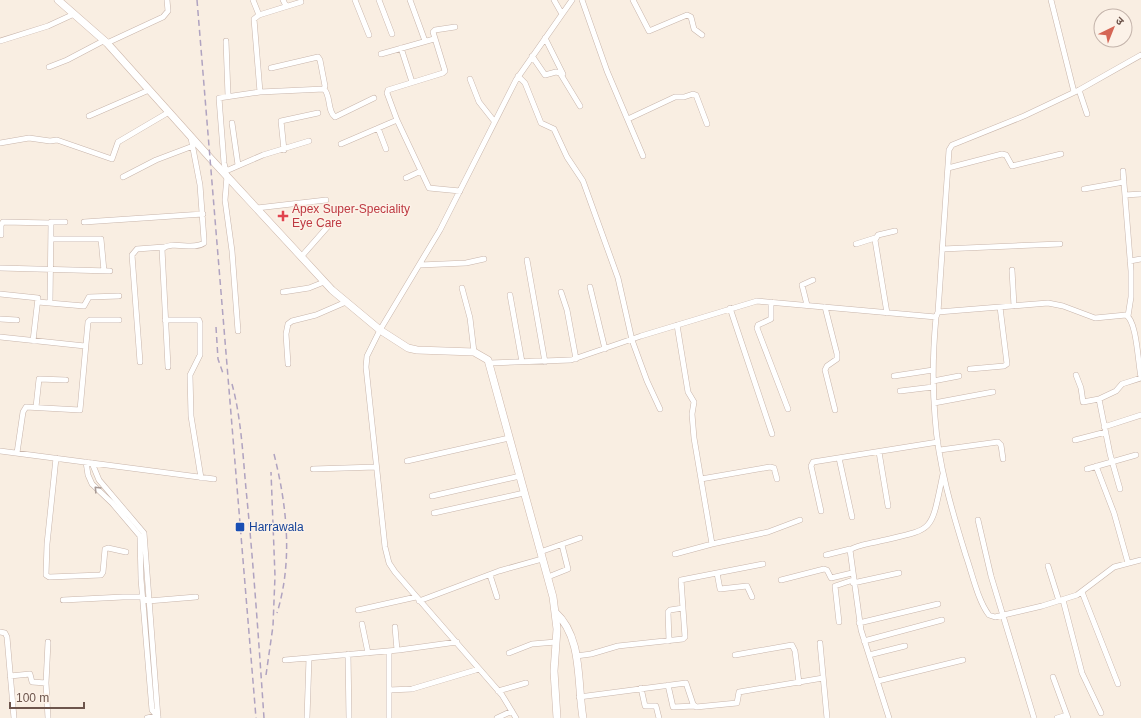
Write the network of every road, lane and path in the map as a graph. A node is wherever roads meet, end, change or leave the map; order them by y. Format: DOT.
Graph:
graph roads {
  1 [pos="58,0"];
  2 [pos="167,0"];
  3 [pos="253,0"];
  4 [pos="283,0"];
  5 [pos="355,0"];
  6 [pos="379,0"];
  7 [pos="410,0"];
  8 [pos="554,0"];
  9 [pos="572,0"];
  10 [pos="582,0"];
  11 [pos="633,0"];
  12 [pos="1051,0"];
  13 [pos="301,2"];
  14 [pos="286,6"];
  15 [pos="74,14"];
  16 [pos="562,14"];
  17 [pos="259,15"];
  18 [pos="455,27"];
  19 [pos="392,34"];
  20 [pos="369,35"];
  21 [pos="702,35"];
  22 [pos="544,38"];
  23 [pos="434,39"];
  24 [pos="0,41"];
  25 [pos="226,41"];
  26 [pos="425,41"];
  27 [pos="106,42"];
  28 [pos="401,48"];
  29 [pos="381,54"];
  30 [pos="1141,55"];
  31 [pos="532,56"];
  32 [pos="49,67"];
  33 [pos="271,68"];
  34 [pos="564,74"];
  35 [pos="518,76"];
  36 [pos="470,79"];
  37 [pos="412,82"];
  38 [pos="324,89"];
  39 [pos="149,90"];
  40 [pos="1076,91"];
  41 [pos="260,92"];
  42 [pos="228,96"];
  43 [pos="374,98"];
  44 [pos="580,106"];
  45 [pos="169,112"];
  46 [pos="318,113"];
  47 [pos="1087,114"];
  48 [pos="89,116"];
  49 [pos="628,119"];
  50 [pos="397,120"];
  51 [pos="494,121"];
  52 [pos="232,123"];
  53 [pos="707,124"];
  54 [pos="378,128"];
  55 [pos="191,137"];
  56 [pos="309,141"];
  57 [pos="0,143"];
  58 [pos="341,144"];
  59 [pos="193,146"];
  60 [pos="284,150"];
  61 [pos="386,150"];
  62 [pos="1061,154"];
  63 [pos="643,156"];
  64 [pos="238,165"];
  65 [pos="948,168"];
  66 [pos="421,171"];
  67 [pos="1122,171"];
  68 [pos="226,173"];
  69 [pos="123,177"];
  70 [pos="406,178"];
  71 [pos="1124,182"];
  72 [pos="1084,189"];
  73 [pos="460,191"];
  74 [pos="1141,194"];
  75 [pos="1125,195"];
  76 [pos="326,200"];
  77 [pos="257,208"];
  78 [pos="203,214"];
  79 [pos="50,222"];
  80 [pos="65,222"];
  81 [pos="84,222"];
  82 [pos="330,224"];
  83 [pos="895,231"];
  84 [pos="1,235"];
  85 [pos="875,238"];
  86 [pos="52,239"];
  87 [pos="856,244"];
  88 [pos="1060,244"];
  89 [pos="164,247"];
  90 [pos="942,249"];
  91 [pos="301,257"];
  92 [pos="484,259"];
  93 [pos="527,260"];
  94 [pos="1141,260"];
  95 [pos="1130,261"];
  96 [pos="420,264"];
  97 [pos="0,268"];
  98 [pos="52,270"];
  99 [pos="1012,270"];
  100 [pos="104,271"];
  101 [pos="110,271"];
  102 [pos="813,280"];
  103 [pos="324,282"];
  104 [pos="590,287"];
  105 [pos="462,288"];
  106 [pos="283,292"];
  107 [pos="561,292"];
  108 [pos="0,294"];
  109 [pos="510,295"];
  110 [pos="119,296"];
  111 [pos="38,302"];
  112 [pos="346,302"];
  113 [pos="771,302"];
  114 [pos="50,303"];
  115 [pos="807,305"];
  116 [pos="1014,306"];
  117 [pos="825,307"];
  118 [pos="1000,307"];
  119 [pos="730,308"];
  120 [pos="887,313"];
  121 [pos="937,314"];
  122 [pos="1128,316"];
  123 [pos="0,319"];
  124 [pos="17,320"];
  125 [pos="118,320"];
  126 [pos="166,320"];
  127 [pos="677,325"];
  128 [pos="380,330"];
  129 [pos="238,331"];
  130 [pos="0,338"];
  131 [pos="33,340"];
  132 [pos="632,340"];
  133 [pos="85,346"];
  134 [pos="1139,347"];
  135 [pos="605,349"];
  136 [pos="474,352"];
  137 [pos="576,359"];
  138 [pos="140,362"];
  139 [pos="522,362"];
  140 [pos="545,362"];
  141 [pos="490,363"];
  142 [pos="288,364"];
  143 [pos="168,367"];
  144 [pos="970,369"];
  145 [pos="933,370"];
  146 [pos="1076,375"];
  147 [pos="894,376"];
  148 [pos="959,376"];
  149 [pos="1141,378"];
  150 [pos="66,380"];
  151 [pos="933,384"];
  152 [pos="900,391"];
  153 [pos="993,392"];
  154 [pos="1099,399"];
  155 [pos="934,403"];
  156 [pos="36,407"];
  157 [pos="660,409"];
  158 [pos="788,409"];
  159 [pos="835,410"];
  160 [pos="1141,415"];
  161 [pos="1105,430"];
  162 [pos="772,434"];
  163 [pos="509,438"];
  164 [pos="1075,440"];
  165 [pos="938,442"];
  166 [pos="940,450"];
  167 [pos="0,451"];
  168 [pos="879,452"];
  169 [pos="17,453"];
  170 [pos="1136,455"];
  171 [pos="56,458"];
  172 [pos="839,458"];
  173 [pos="1003,459"];
  174 [pos="407,461"];
  175 [pos="1112,461"];
  176 [pos="89,463"];
  177 [pos="1096,466"];
  178 [pos="376,467"];
  179 [pos="1087,469"];
  180 [pos="313,470"];
  181 [pos="944,472"];
  182 [pos="520,476"];
  183 [pos="201,478"];
  184 [pos="214,479"];
  185 [pos="702,479"];
  186 [pos="777,479"];
  187 [pos="1120,488"];
  188 [pos="524,493"];
  189 [pos="432,496"];
  190 [pos="888,506"];
  191 [pos="821,511"];
  192 [pos="434,513"];
  193 [pos="852,517"];
  194 [pos="800,520"];
  195 [pos="978,520"];
  196 [pos="580,538"];
  197 [pos="712,544"];
  198 [pos="562,545"];
  199 [pos="850,549"];
  200 [pos="126,552"];
  201 [pos="675,554"];
  202 [pos="541,555"];
  203 [pos="826,555"];
  204 [pos="1141,560"];
  205 [pos="1128,563"];
  206 [pos="763,564"];
  207 [pos="1048,566"];
  208 [pos="717,573"];
  209 [pos="852,573"];
  210 [pos="899,573"];
  211 [pos="490,575"];
  212 [pos="548,578"];
  213 [pos="780,580"];
  214 [pos="853,582"];
  215 [pos="1082,592"];
  216 [pos="196,597"];
  217 [pos="497,597"];
  218 [pos="752,597"];
  219 [pos="146,599"];
  220 [pos="418,599"];
  221 [pos="63,600"];
  222 [pos="1061,601"];
  223 [pos="938,604"];
  224 [pos="683,608"];
  225 [pos="358,610"];
  226 [pos="555,612"];
  227 [pos="1002,615"];
  228 [pos="942,620"];
  229 [pos="839,622"];
  230 [pos="859,623"];
  231 [pos="362,624"];
  232 [pos="395,627"];
  233 [pos="0,632"];
  234 [pos="669,641"];
  235 [pos="864,641"];
  236 [pos="48,642"];
  237 [pos="457,642"];
  238 [pos="556,642"];
  239 [pos="820,643"];
  240 [pos="905,646"];
  241 [pos="397,650"];
  242 [pos="389,651"];
  243 [pos="368,653"];
  244 [pos="509,653"];
  245 [pos="348,654"];
  246 [pos="735,655"];
  247 [pos="869,655"];
  248 [pos="576,656"];
  249 [pos="309,658"];
  250 [pos="285,660"];
  251 [pos="964,660"];
  252 [pos="479,669"];
  253 [pos="10,676"];
  254 [pos="1053,677"];
  255 [pos="823,678"];
  256 [pos="526,682"];
  257 [pos="878,682"];
  258 [pos="46,683"];
  259 [pos="799,683"];
  260 [pos="1118,684"];
  261 [pos="668,685"];
  262 [pos="641,688"];
  263 [pos="389,690"];
  264 [pos="498,691"];
  265 [pos="579,697"];
  266 [pos="694,706"];
  267 [pos="512,710"];
  268 [pos="1101,713"];
  269 [pos="1068,716"];
  270 [pos="157,717"];
  271 [pos="14,718"];
  272 [pos="48,718"];
  273 [pos="147,718"];
  274 [pos="307,718"];
  275 [pos="349,718"];
  276 [pos="389,718"];
  277 [pos="497,718"];
  278 [pos="516,718"];
  279 [pos="557,718"];
  280 [pos="583,718"];
  281 [pos="659,718"];
  282 [pos="827,718"];
  283 [pos="889,718"];
  284 [pos="1034,718"];
  285 [pos="1057,718"];
  1 -- 15 [label="street"];
  2 -- 27 [label="street"];
  3 -- 17 [label="street"];
  4 -- 14 [label="street"];
  5 -- 20 [label="street"];
  6 -- 19 [label="street"];
  7 -- 26 [label="street"];
  8 -- 16 [label="street"];
  9 -- 16 [label="street"];
  10 -- 49 [label="street"];
  11 -- 21 [label="street"];
  12 -- 40 [label="street"];
  13 -- 14 [label="street"];
  14 -- 17 [label="street"];
  15 -- 24 [label="street"];
  15 -- 27 [label="street"];
  16 -- 22 [label="street"];
  17 -- 41 [label="street"];
  18 -- 23 [label="street"];
  22 -- 31 [label="street"];
  22 -- 34 [label="street"];
  23 -- 26 [label="street"];
  23 -- 37 [label="street"];
  25 -- 42 [label="street"];
  26 -- 28 [label="street"];
  27 -- 32 [label="street"];
  27 -- 39 [label="street"];
  28 -- 29 [label="street"];
  28 -- 37 [label="street"];
  30 -- 40 [label="street"];
  31 -- 35 [label="street"];
  31 -- 44 [label="street"];
  33 -- 38 [label="street"];
  35 -- 51 [label="street"];
  35 -- 132 [label="street"];
  36 -- 51 [label="street"];
  37 -- 50 [label="street"];
  38 -- 41 [label="street"];
  38 -- 43 [label="street"];
  39 -- 45 [label="street"];
  39 -- 48 [label="street"];
  40 -- 47 [label="street"];
  40 -- 65 [label="street"];
  41 -- 42 [label="street"];
  42 -- 68 [label="street"];
  45 -- 55 [label="street"];
  45 -- 57 [label="street"];
  46 -- 60 [label="street"];
  49 -- 53 [label="street"];
  49 -- 63 [label="street"];
  50 -- 54 [label="street"];
  50 -- 66 [label="street"];
  51 -- 73 [label="street"];
  52 -- 64 [label="street"];
  54 -- 58 [label="street"];
  54 -- 61 [label="street"];
  55 -- 59 [label="street"];
  55 -- 68 [label="street"];
  56 -- 60 [label="street"];
  59 -- 69 [label="street"];
  59 -- 78 [label="street"];
  60 -- 64 [label="street"];
  62 -- 65 [label="street"];
  64 -- 68 [label="street"];
  65 -- 90 [label="street"];
  66 -- 70 [label="street"];
  66 -- 73 [label="street"];
  67 -- 71 [label="street"];
  68 -- 77 [label="street"];
  68 -- 129 [label="street"];
  71 -- 72 [label="street"];
  71 -- 75 [label="street"];
  73 -- 96 [label="street"];
  74 -- 75 [label="street"];
  75 -- 95 [label="street"];
  76 -- 77 [label="street"];
  77 -- 91 [label="street"];
  78 -- 81 [label="street"];
  78 -- 89 [label="street"];
  79 -- 80 [label="street"];
  79 -- 84 [label="street"];
  79 -- 86 [label="street"];
  82 -- 91 [label="street"];
  83 -- 85 [label="street"];
  85 -- 87 [label="street"];
  85 -- 120 [label="street"];
  86 -- 98 [label="street"];
  86 -- 100 [label="street"];
  88 -- 90 [label="street"];
  89 -- 126 [label="street"];
  89 -- 138 [label="street"];
  90 -- 121 [label="street"];
  91 -- 103 [label="street"];
  92 -- 96 [label="street"];
  93 -- 140 [label="street"];
  94 -- 95 [label="street"];
  95 -- 122 [label="street"];
  96 -- 128 [label="street"];
  97 -- 98 [label="street"];
  98 -- 100 [label="street"];
  98 -- 114 [label="street"];
  99 -- 116 [label="street"];
  100 -- 101 [label="street"];
  102 -- 115 [label="street"];
  103 -- 106 [label="street"];
  103 -- 112 [label="street"];
  104 -- 135 [label="street"];
  105 -- 136 [label="street"];
  107 -- 137 [label="street"];
  108 -- 111 [label="street"];
  109 -- 139 [label="street"];
  110 -- 114 [label="street"];
  111 -- 114 [label="street"];
  111 -- 131 [label="street"];
  112 -- 128 [label="street"];
  112 -- 142 [label="street"];
  113 -- 115 [label="street"];
  113 -- 119 [label="street"];
  113 -- 158 [label="street"];
  115 -- 117 [label="street"];
  116 -- 118 [label="street"];
  116 -- 122 [label="street"];
  117 -- 120 [label="street"];
  117 -- 159 [label="street"];
  118 -- 121 [label="street"];
  118 -- 144 [label="street"];
  119 -- 127 [label="street"];
  119 -- 162 [label="street"];
  120 -- 121 [label="street"];
  121 -- 145 [label="street"];
  122 -- 134 [label="street"];
  123 -- 124 [label="street"];
  125 -- 133 [label="street"];
  126 -- 143 [label="street"];
  126 -- 183 [label="street"];
  127 -- 132 [label="street"];
  127 -- 185 [label="street"];
  128 -- 136 [label="street"];
  128 -- 178 [label="street"];
  130 -- 131 [label="street"];
  131 -- 133 [label="street"];
  132 -- 135 [label="street"];
  132 -- 157 [label="street"];
  133 -- 156 [label="street"];
  134 -- 149 [label="street"];
  135 -- 137 [label="street"];
  136 -- 141 [label="street"];
  137 -- 140 [label="street"];
  139 -- 140 [label="street"];
  139 -- 141 [label="street"];
  141 -- 163 [label="street"];
  145 -- 147 [label="street"];
  145 -- 151 [label="street"];
  146 -- 154 [label="street"];
  148 -- 151 [label="street"];
  149 -- 154 [label="street"];
  150 -- 156 [label="street"];
  151 -- 152 [label="street"];
  151 -- 155 [label="street"];
  153 -- 155 [label="street"];
  154 -- 161 [label="street"];
  155 -- 165 [label="street"];
  156 -- 169 [label="street"];
  160 -- 161 [label="street"];
  161 -- 164 [label="street"];
  161 -- 175 [label="street"];
  163 -- 174 [label="street"];
  163 -- 182 [label="street"];
  165 -- 166 [label="street"];
  165 -- 168 [label="street"];
  166 -- 173 [label="street"];
  166 -- 181 [label="street"];
  167 -- 169 [label="street"];
  168 -- 172 [label="street"];
  168 -- 190 [label="street"];
  169 -- 171 [label="street"];
  170 -- 175 [label="street"];
  171 -- 176 [label="street"];
  171 -- 200 [label="street"];
  172 -- 191 [label="street"];
  172 -- 193 [label="street"];
  175 -- 177 [label="street"];
  175 -- 187 [label="street"];
  176 -- 183 [label="street"];
  176 -- 219 [label="street"];
  177 -- 179 [label="street"];
  177 -- 205 [label="street"];
  178 -- 180 [label="street"];
  178 -- 220 [label="street"];
  181 -- 199 [label="street"];
  181 -- 227 [label="street"];
  182 -- 188 [label="street"];
  182 -- 189 [label="street"];
  183 -- 184 [label="street"];
  185 -- 186 [label="street"];
  185 -- 197 [label="street"];
  188 -- 192 [label="street"];
  188 -- 202 [label="street"];
  194 -- 197 [label="street"];
  195 -- 227 [label="street"];
  196 -- 198 [label="street"];
  197 -- 201 [label="street"];
  198 -- 202 [label="street"];
  198 -- 212 [label="street"];
  199 -- 203 [label="street"];
  199 -- 209 [label="street"];
  202 -- 211 [label="street"];
  202 -- 212 [label="street"];
  204 -- 205 [label="street"];
  205 -- 215 [label="street"];
  206 -- 208 [label="street"];
  207 -- 222 [label="street"];
  208 -- 218 [label="street"];
  208 -- 224 [label="street"];
  209 -- 213 [label="street"];
  209 -- 214 [label="street"];
  210 -- 214 [label="street"];
  211 -- 217 [label="street"];
  211 -- 220 [label="street"];
  212 -- 226 [label="street"];
  214 -- 229 [label="street"];
  214 -- 230 [label="street"];
  215 -- 222 [label="street"];
  215 -- 260 [label="street"];
  216 -- 219 [label="street"];
  219 -- 221 [label="street"];
  219 -- 270 [label="street"];
  220 -- 225 [label="street"];
  220 -- 237 [label="street"];
  222 -- 227 [label="street"];
  222 -- 268 [label="street"];
  223 -- 230 [label="street"];
  224 -- 234 [label="street"];
  224 -- 234 [label="street"];
  226 -- 238 [label="street"];
  226 -- 248 [label="street"];
  227 -- 284 [label="street"];
  228 -- 235 [label="street"];
  230 -- 235 [label="street"];
  231 -- 243 [label="street"];
  232 -- 241 [label="street"];
  233 -- 253 [label="street"];
  234 -- 248 [label="street"];
  235 -- 247 [label="street"];
  236 -- 258 [label="street"];
  237 -- 241 [label="street"];
  237 -- 252 [label="street"];
  238 -- 244 [label="street"];
  238 -- 279 [label="street"];
  239 -- 255 [label="street"];
  240 -- 247 [label="street"];
  241 -- 242 [label="street"];
  242 -- 243 [label="street"];
  242 -- 263 [label="street"];
  243 -- 245 [label="street"];
  245 -- 249 [label="street"];
  245 -- 275 [label="street"];
  246 -- 259 [label="street"];
  247 -- 257 [label="street"];
  248 -- 265 [label="street"];
  249 -- 250 [label="street"];
  249 -- 274 [label="street"];
  251 -- 257 [label="street"];
  252 -- 263 [label="street"];
  252 -- 264 [label="street"];
  253 -- 258 [label="street"];
  253 -- 271 [label="street"];
  254 -- 269 [label="street"];
  255 -- 259 [label="street"];
  255 -- 282 [label="street"];
  256 -- 264 [label="street"];
  257 -- 283 [label="street"];
  258 -- 272 [label="street"];
  259 -- 266 [label="street"];
  261 -- 262 [label="street"];
  261 -- 266 [label="street"];
  261 -- 266 [label="street"];
  262 -- 265 [label="street"];
  262 -- 281 [label="street"];
  263 -- 276 [label="street"];
  264 -- 267 [label="street"];
  265 -- 280 [label="street"];
  267 -- 277 [label="street"];
  267 -- 278 [label="street"];
  269 -- 285 [label="street"];
  270 -- 273 [label="street"];
}
